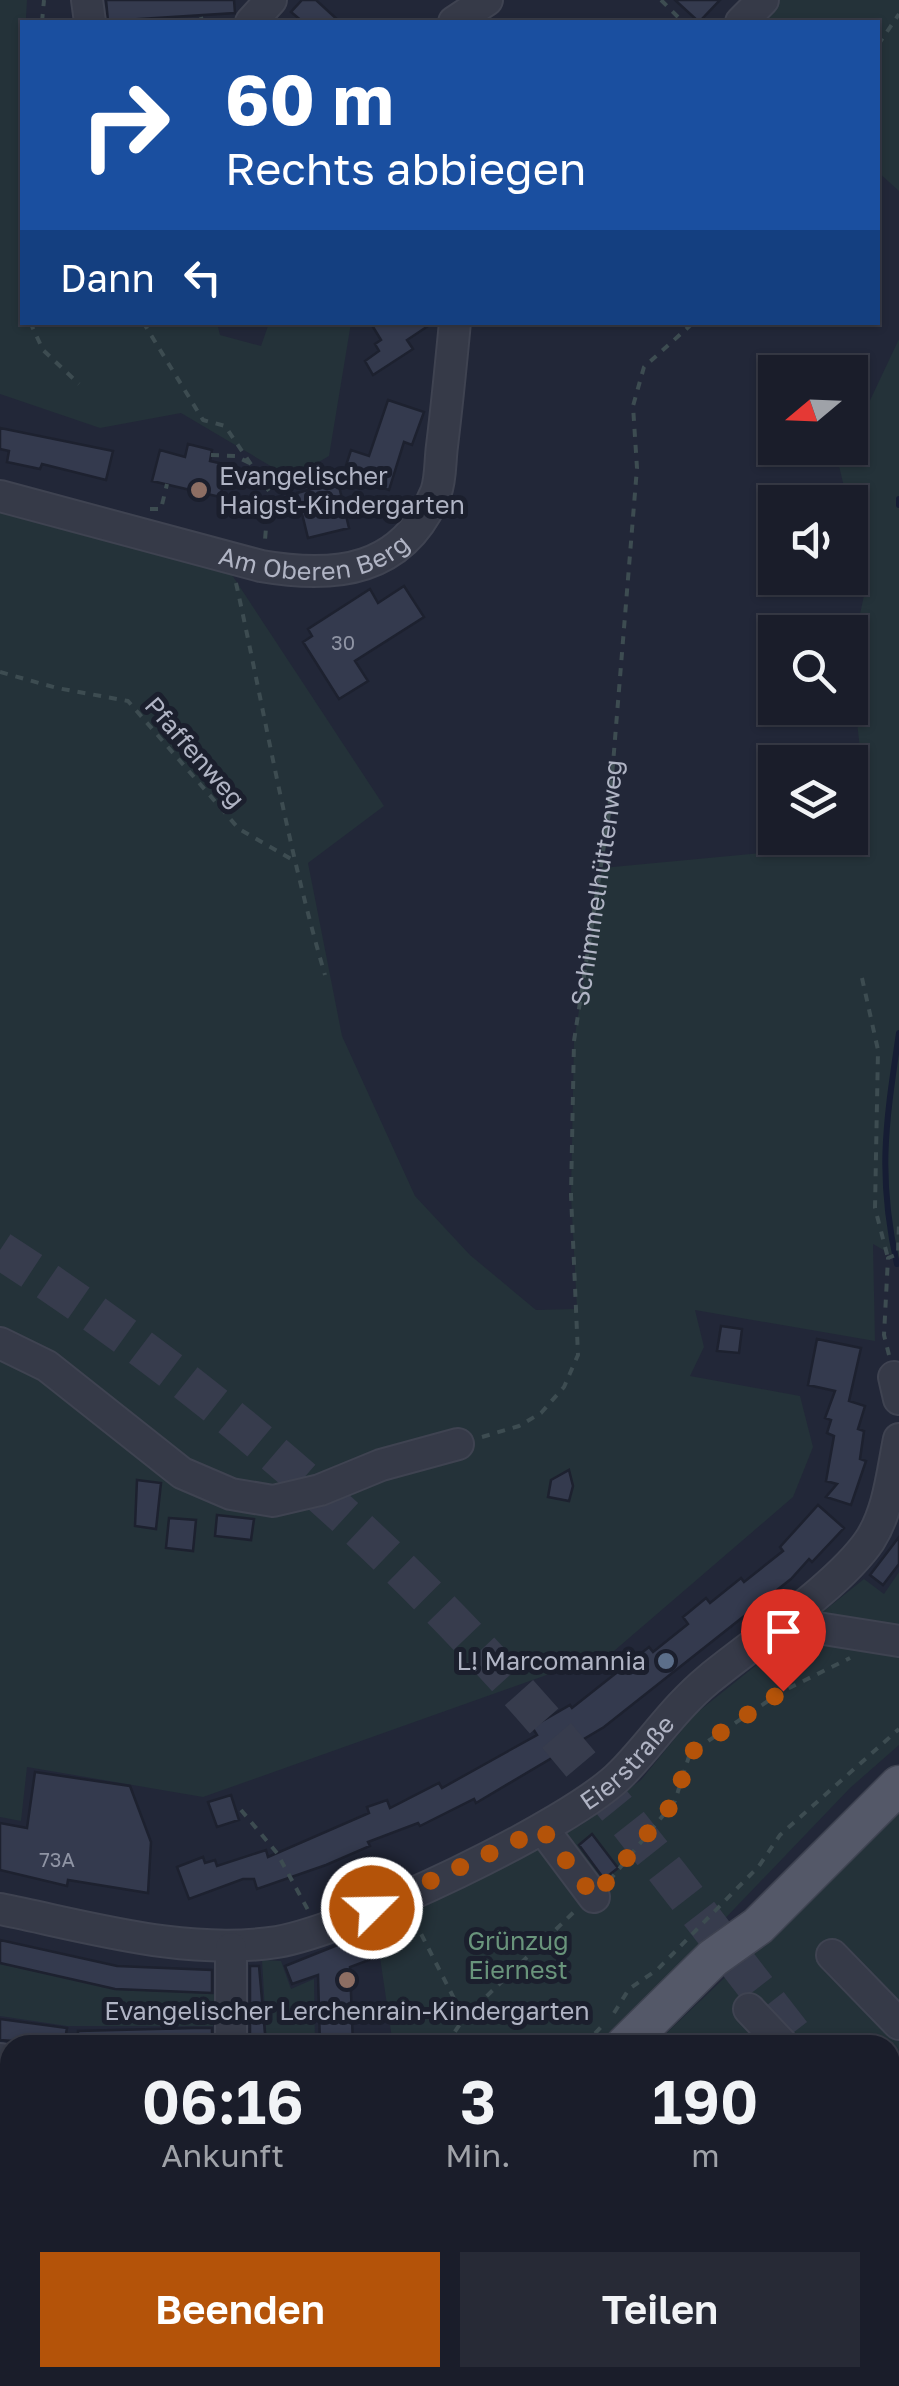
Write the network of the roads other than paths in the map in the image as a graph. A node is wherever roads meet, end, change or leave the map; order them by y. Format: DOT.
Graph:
graph roads {
  1 [pos="272,0"];
  2 [pos="487,0"];
  3 [pos="762,0"];
  4 [pos="253,20"];
  5 [pos="457,20"];
  6 [pos="744,20"];
  7 [pos="455,325"];
  8 [pos="0,496"];
  9 [pos="0,1343"];
  10 [pos="899,1439"];
  11 [pos="458,1444"];
  12 [pos="780,1622"];
  13 [pos="885,1638"];
  14 [pos="897,1781"];
  15 [pos="542,1829"];
  16 [pos="594,1897"];
  17 [pos="0,1910"];
  18 [pos="231,1948"];
  19 [pos="832,1956"];
  20 [pos="749,2008"];
  21 [pos="899,2024"];
  22 [pos="232,2035"];
  23 [pos="636,2035"];
  24 [pos="774,2035"];
  1 -- 4 [label="street"];
  2 -- 5 [label="street"];
  3 -- 6 [label="street"];
  7 -- 8 [label="street, Am Oberen Berg"];
  9 -- 11 [label="street"];
  10 -- 12 [label="street, Eierstraße"];
  12 -- 13 [label="street"];
  12 -- 15 [label="street, Eierstraße"];
  14 -- 23 [label="main road"];
  15 -- 16 [label="street"];
  15 -- 18 [label="street, Eierstraße"];
  17 -- 18 [label="street, Eierstraße"];
  18 -- 22 [label="street"];
  19 -- 21 [label="street"];
  20 -- 24 [label="street"];
}
